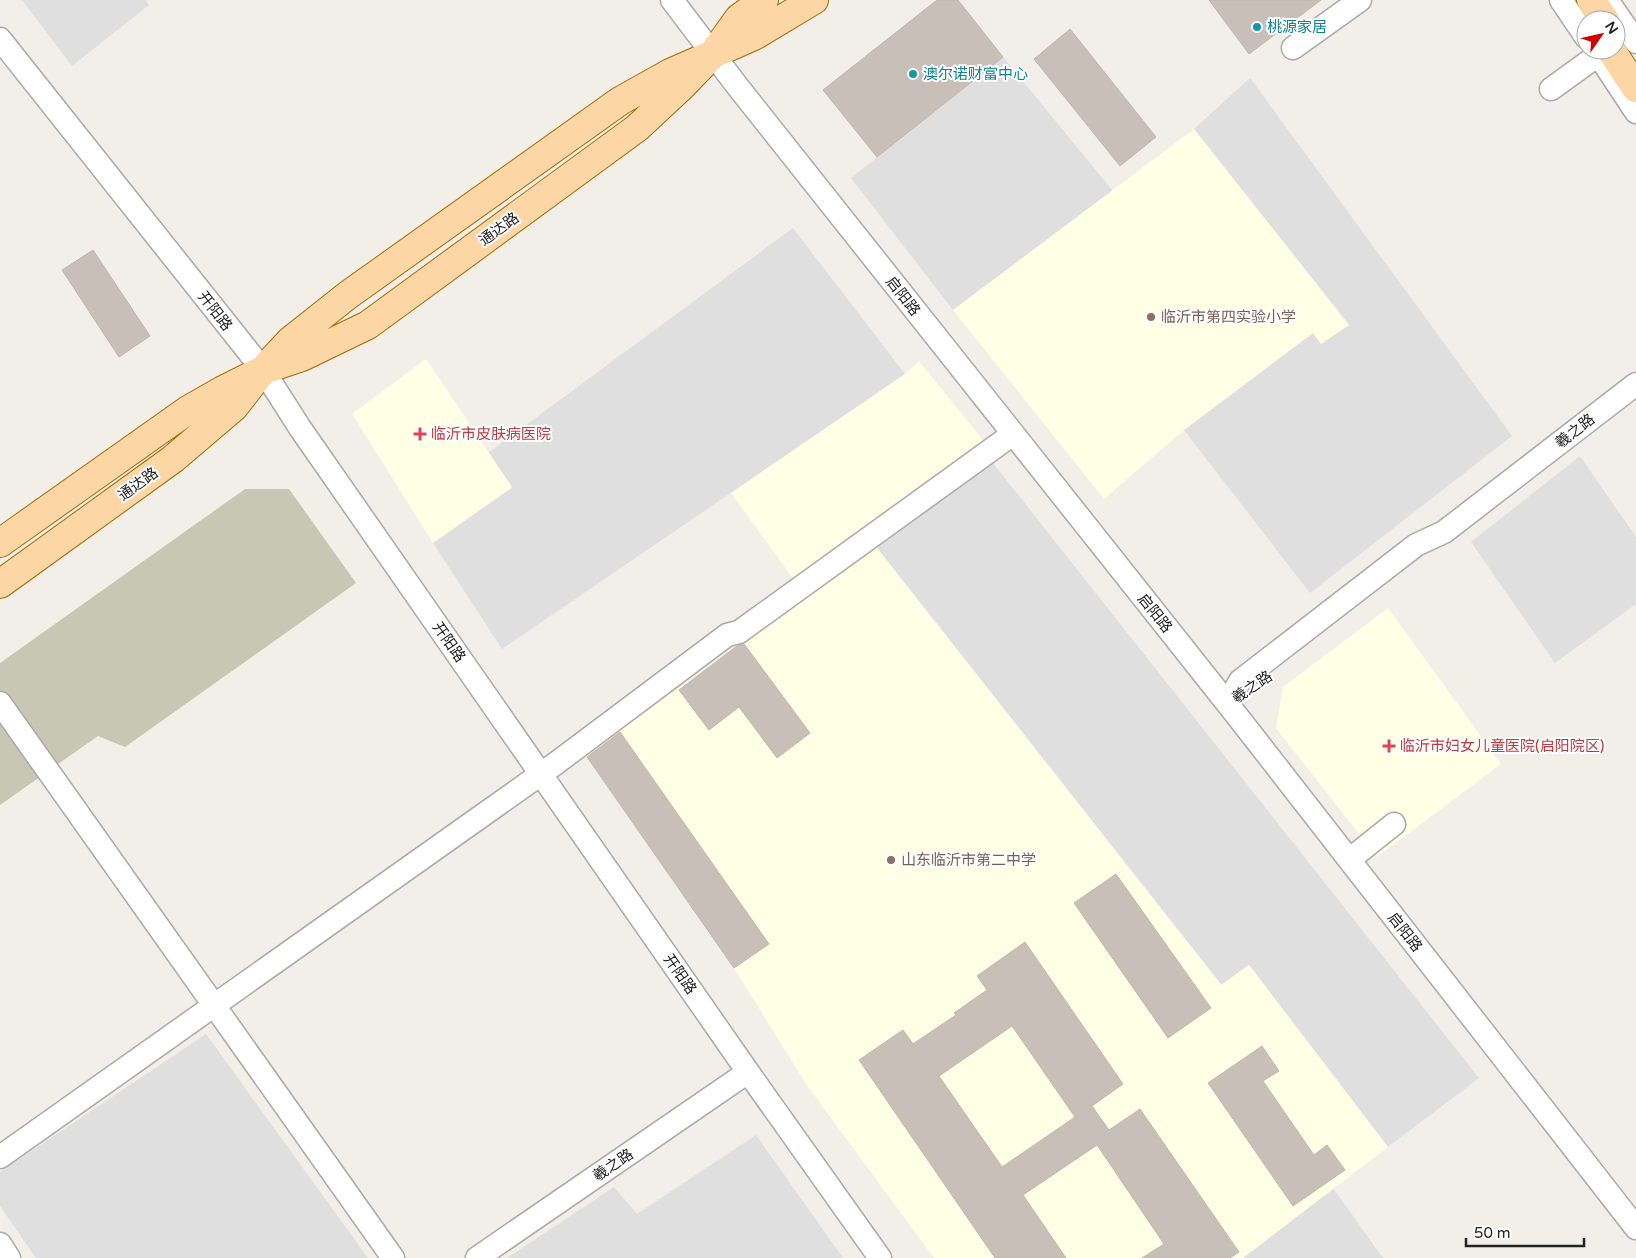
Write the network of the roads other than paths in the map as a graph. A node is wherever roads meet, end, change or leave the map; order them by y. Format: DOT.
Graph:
graph roads {
  1 [pos="672,0"];
  2 [pos="764,0"];
  3 [pos="814,0"];
  4 [pos="1360,0"];
  5 [pos="1561,0"];
  6 [pos="1606,0"];
  7 [pos="1576,17"];
  8 [pos="0,39"];
  9 [pos="1636,42"];
  10 [pos="1294,48"];
  11 [pos="713,54"];
  12 [pos="1585,60"];
  13 [pos="1609,60"];
  14 [pos="1613,60"];
  15 [pos="1636,88"];
  16 [pos="1551,89"];
  17 [pos="1636,112"];
  18 [pos="263,370"];
  19 [pos="1636,384"];
  20 [pos="1013,434"];
  21 [pos="0,543"];
  22 [pos="0,584"];
  23 [pos="0,703"];
  24 [pos="1228,704"];
  25 [pos="541,774"];
  26 [pos="1394,824"];
  27 [pos="1355,863"];
  28 [pos="214,1005"];
  29 [pos="748,1072"];
  30 [pos="0,1156"];
  31 [pos="1636,1228"];
  32 [pos="0,1244"];
  33 [pos="9,1258"];
  34 [pos="393,1258"];
  35 [pos="477,1258"];
  36 [pos="880,1258"];
  1 -- 11 [label="street, 启阳路"];
  2 -- 11 [label="main road, 通达路"];
  3 -- 11 [label="main road, 通达路"];
  4 -- 10 [label="street"];
  5 -- 7 [label="street"];
  6 -- 9 [label="street"];
  8 -- 18 [label="street, 开阳路"];
  11 -- 18 [label="main road, 通达路"];
  11 -- 20 [label="street, 启阳路"];
  12 -- 16 [label="street"];
  13 -- 17 [label="street"];
  14 -- 15 [label="main road"];
  18 -- 21 [label="main road, 通达路"];
  18 -- 22 [label="main road, 通达路"];
  18 -- 25 [label="street, 开阳路"];
  19 -- 24 [label="street, 羲之路"];
  20 -- 24 [label="street, 启阳路"];
  20 -- 25 [label="street"];
  23 -- 28 [label="street"];
  24 -- 27 [label="street, 启阳路"];
  25 -- 28 [label="street"];
  25 -- 29 [label="street, 开阳路"];
  26 -- 27 [label="street"];
  27 -- 31 [label="street, 启阳路"];
  28 -- 30 [label="street"];
  28 -- 34 [label="street"];
  29 -- 35 [label="street, 羲之路"];
  29 -- 36 [label="street, 开阳路"];
  32 -- 33 [label="street"];
}
